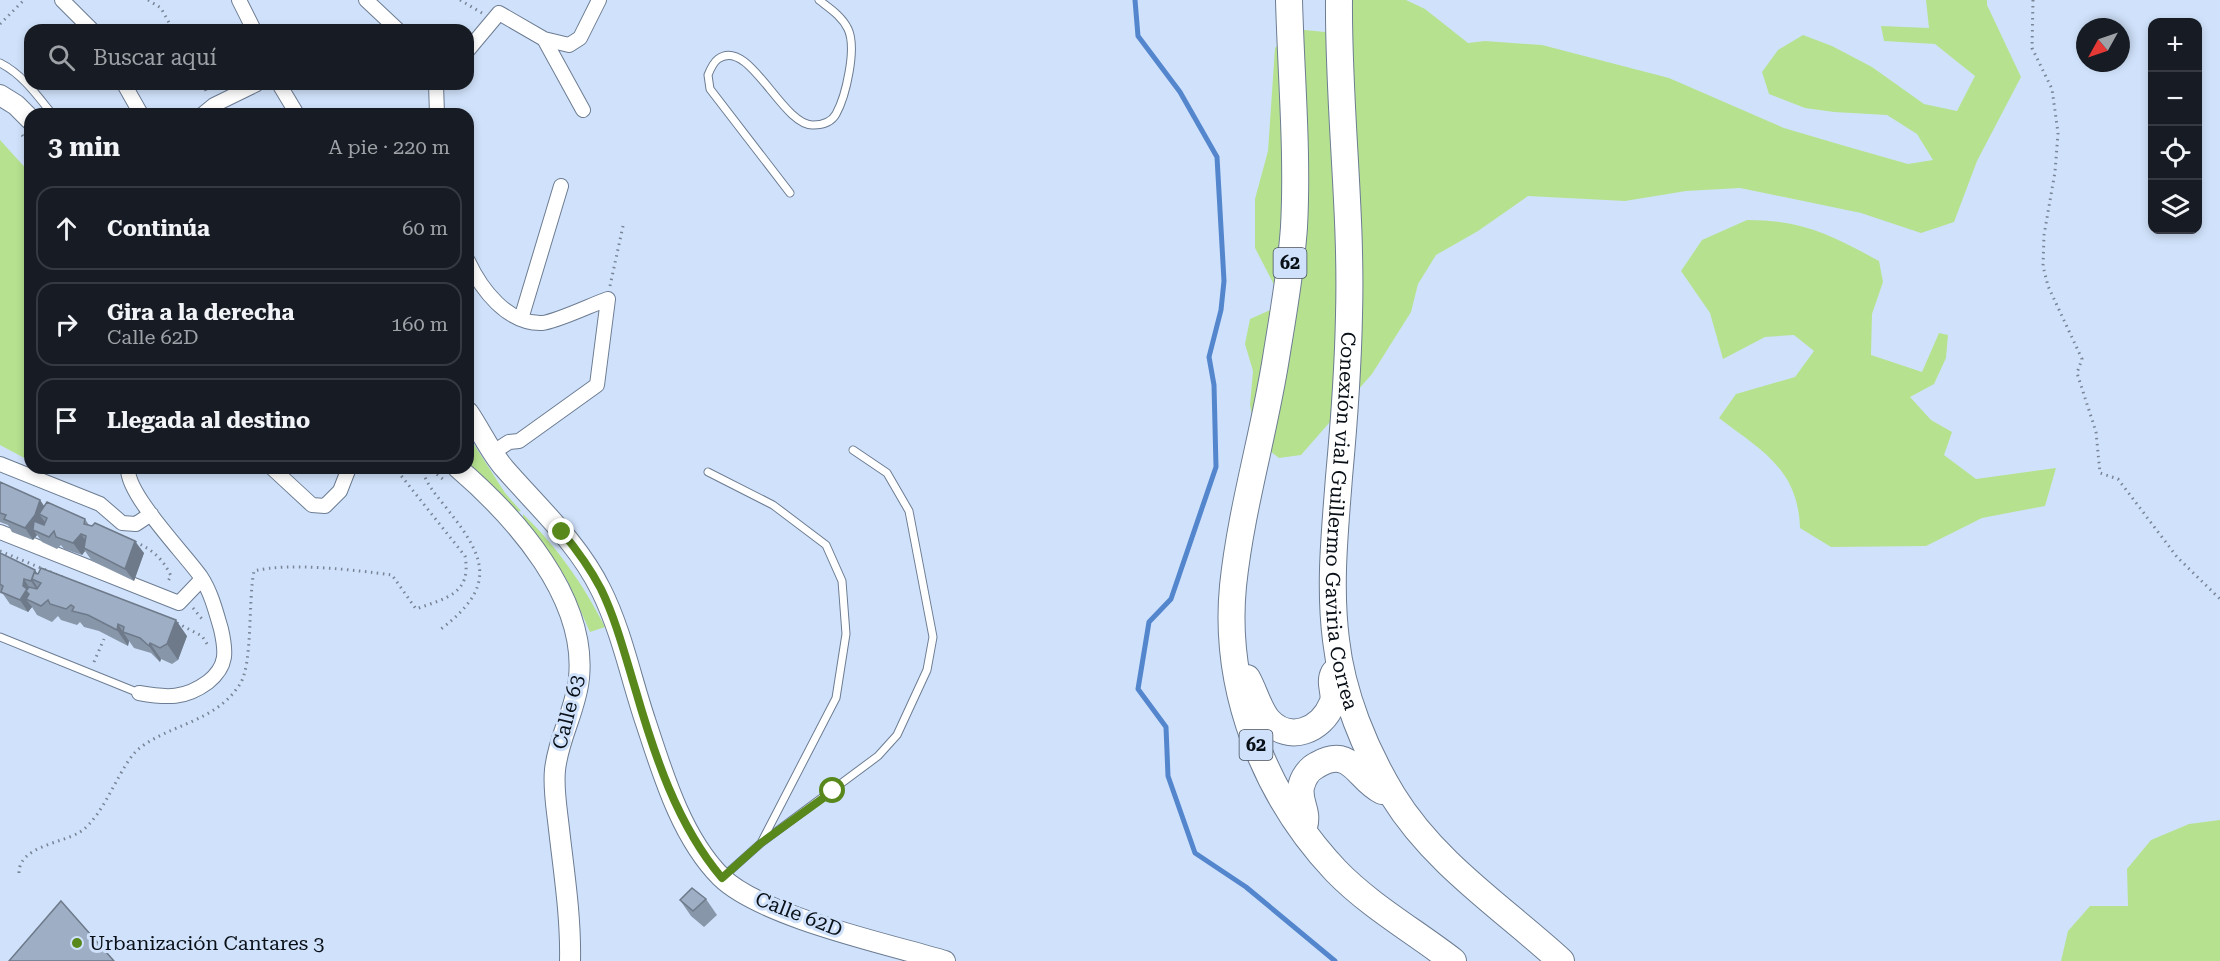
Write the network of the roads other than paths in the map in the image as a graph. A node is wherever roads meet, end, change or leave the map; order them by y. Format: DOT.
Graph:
graph roads {
  1 [pos="62,0"];
  2 [pos="239,0"];
  3 [pos="366,0"];
  4 [pos="599,0"];
  5 [pos="819,0"];
  6 [pos="1289,0"];
  7 [pos="1339,0"];
  8 [pos="86,24"];
  9 [pos="251,24"];
  10 [pos="392,24"];
  11 [pos="544,39"];
  12 [pos="474,43"];
  13 [pos="0,63"];
  14 [pos="24,81"];
  15 [pos="33,90"];
  16 [pos="127,90"];
  17 [pos="245,90"];
  18 [pos="283,90"];
  19 [pos="437,90"];
  20 [pos="0,95"];
  21 [pos="47,108"];
  22 [pos="138,108"];
  23 [pos="210,108"];
  24 [pos="293,108"];
  25 [pos="437,108"];
  26 [pos="583,110"];
  27 [pos="24,113"];
  28 [pos="561,186"];
  29 [pos="790,193"];
  30 [pos="474,274"];
  31 [pos="521,318"];
  32 [pos="474,422"];
  33 [pos="853,450"];
  34 [pos="492,453"];
  35 [pos="0,464"];
  36 [pos="708,472"];
  37 [pos="24,474"];
  38 [pos="25,474"];
  39 [pos="129,474"];
  40 [pos="278,474"];
  41 [pos="347,474"];
  42 [pos="453,476"];
  43 [pos="151,514"];
  44 [pos="0,532"];
  45 [pos="202,579"];
  46 [pos="0,638"];
  47 [pos="1234,651"];
  48 [pos="1340,663"];
  49 [pos="140,693"];
  50 [pos="1393,796"];
  51 [pos="1302,831"];
  52 [pos="761,843"];
  53 [pos="722,878"];
  54 [pos="570,961"];
  55 [pos="945,961"];
  56 [pos="1453,961"];
  57 [pos="1561,961"];
  1 -- 8 [label="street"];
  2 -- 9 [label="street"];
  3 -- 10 [label="street"];
  4 -- 11 [label="street"];
  5 -- 29 [label="lane"];
  6 -- 47 [label="highway, 62"];
  7 -- 48 [label="highway, Conexión vial Guillermo Gaviria Correa"];
  11 -- 12 [label="street"];
  11 -- 26 [label="street"];
  13 -- 14 [label="lane"];
  15 -- 21 [label="lane"];
  16 -- 22 [label="street"];
  17 -- 23 [label="street"];
  18 -- 24 [label="street"];
  19 -- 25 [label="street"];
  20 -- 27 [label="main road"];
  28 -- 31 [label="street"];
  30 -- 31 [label="street"];
  31 -- 34 [label="street"];
  32 -- 34 [label="main road, Calle 62D"];
  33 -- 52 [label="lane"];
  34 -- 53 [label="main road, Calle 62D"];
  35 -- 37 [label="street"];
  36 -- 52 [label="lane"];
  38 -- 43 [label="street"];
  39 -- 43 [label="street"];
  40 -- 41 [label="street"];
  42 -- 54 [label="main road, Calle 63"];
  43 -- 45 [label="street"];
  44 -- 45 [label="street"];
  45 -- 49 [label="street"];
  46 -- 49 [label="lane"];
  47 -- 48 [label="highway"];
  47 -- 51 [label="highway, 62"];
  48 -- 50 [label="highway, Conexión vial Guillermo Gaviria Correa"];
  50 -- 51 [label="highway"];
  50 -- 57 [label="highway, Conexión vial Guillermo Gaviria Correa"];
  51 -- 56 [label="highway, 62"];
  52 -- 53 [label="lane"];
  53 -- 55 [label="main road, Calle 62D"];
}
